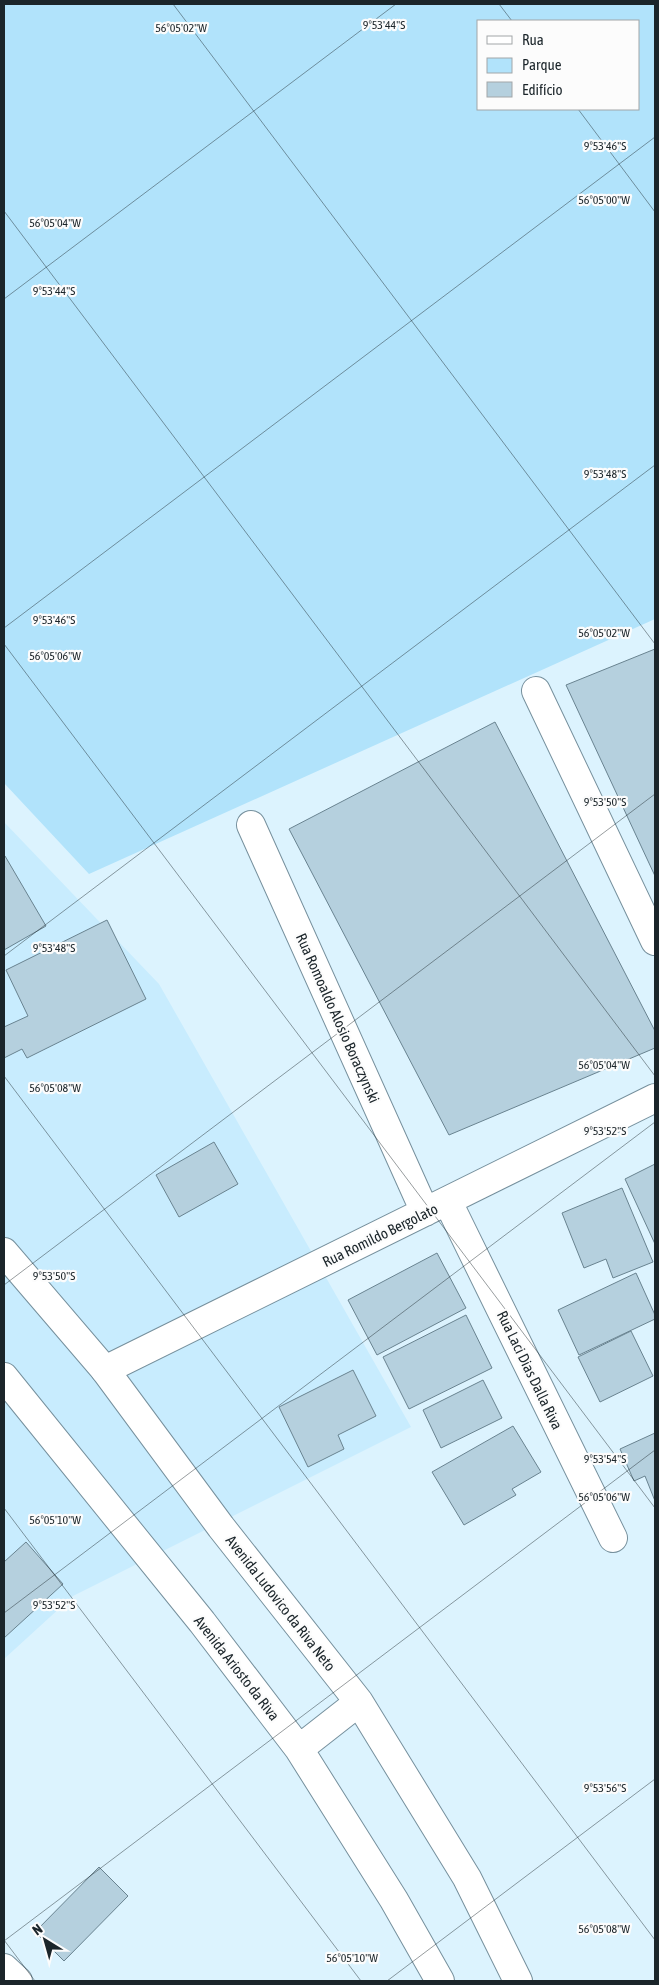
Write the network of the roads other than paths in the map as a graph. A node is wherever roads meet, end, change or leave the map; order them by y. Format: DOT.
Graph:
graph roads {
  1 [pos="536,691"];
  2 [pos="250,825"];
  3 [pos="655,941"];
  4 [pos="655,1098"];
  5 [pos="436,1207"];
  6 [pos="4,1252"];
  7 [pos="105,1370"];
  8 [pos="4,1377"];
  9 [pos="613,1538"];
  10 [pos="359,1702"];
  11 [pos="300,1748"];
  12 [pos="4,1968"];
  13 [pos="18,1981"];
  14 [pos="440,1981"];
  15 [pos="518,1981"];
  1 -- 3 [label="street"];
  2 -- 5 [label="street, Rua Romoaldo Alosio Boraczynski"];
  4 -- 5 [label="street, Rua Romildo Bergolato"];
  5 -- 7 [label="street, Rua Romildo Bergolato"];
  5 -- 9 [label="street, Rua Laci Dias Dalla Riva"];
  6 -- 7 [label="street, Avenida Ludovico da Riva Neto"];
  7 -- 10 [label="street, Avenida Ludovico da Riva Neto"];
  8 -- 11 [label="street, Avenida Ariosto da Riva"];
  10 -- 11 [label="street"];
  10 -- 15 [label="street, Avenida Ludovico da Riva Neto"];
  11 -- 14 [label="street, Avenida Ariosto da Riva"];
  12 -- 13 [label="street"];
}
